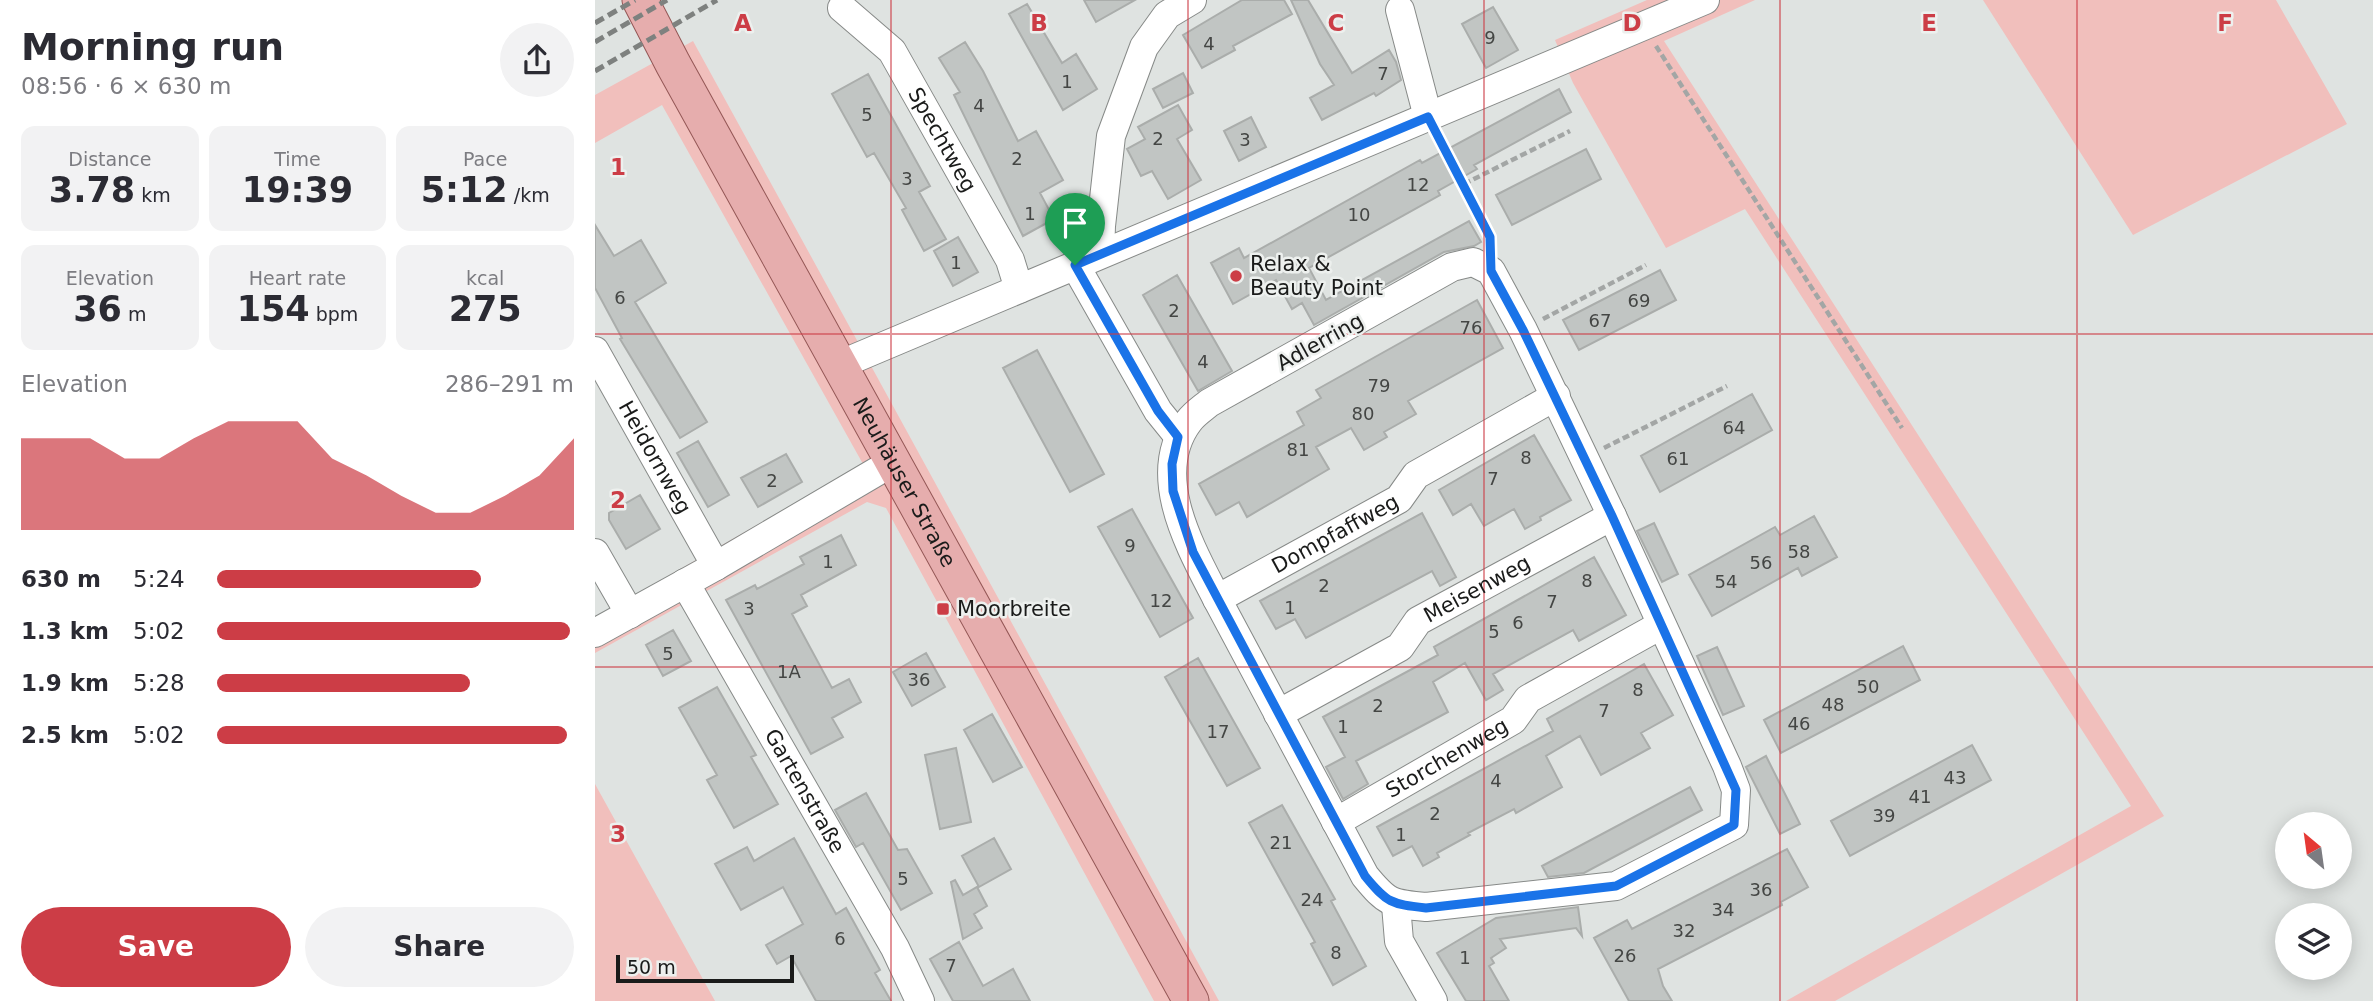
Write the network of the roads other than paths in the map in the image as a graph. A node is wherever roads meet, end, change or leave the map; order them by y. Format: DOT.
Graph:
graph roads {
  1 [pos="640,0"];
  2 [pos="1192,0"];
  3 [pos="1705,0"];
  4 [pos="842,8"];
  5 [pos="1400,10"];
  6 [pos="1645,16"];
  7 [pos="1428,117"];
  8 [pos="1088,260"];
  9 [pos="1019,289"];
  10 [pos="595,351"];
  11 [pos="839,365"];
  12 [pos="1556,396"];
  13 [pos="1178,437"];
  14 [pos="893,462"];
  15 [pos="1612,516"];
  16 [pos="595,553"];
  17 [pos="716,566"];
  18 [pos="685,583"];
  19 [pos="1217,599"];
  20 [pos="630,614"];
  21 [pos="1661,625"];
  22 [pos="595,634"];
  23 [pos="1277,714"];
  24 [pos="1336,822"];
  25 [pos="1396,905"];
  26 [pos="920,1001"];
  27 [pos="1191,1001"];
  28 [pos="1433,1001"];
  1 -- 11 [label="main road, Neuhäuser Straße"];
  2 -- 8 [label="street"];
  3 -- 6 [label="street"];
  4 -- 9 [label="street, Spechtweg"];
  5 -- 7 [label="street"];
  6 -- 7 [label="street"];
  7 -- 8 [label="street"];
  8 -- 9 [label="street"];
  8 -- 13 [label="street"];
  9 -- 11 [label="street"];
  10 -- 17 [label="street, Heidornweg"];
  11 -- 14 [label="main road, Neuhäuser Straße"];
  12 -- 13 [label="street, Adlerring"];
  12 -- 15 [label="street"];
  12 -- 19 [label="street, Dompfaffweg"];
  13 -- 19 [label="street, Adlerring"];
  14 -- 17 [label="street"];
  14 -- 27 [label="main road, Neuhäuser Straße"];
  15 -- 21 [label="street"];
  15 -- 23 [label="street, Meisenweg"];
  16 -- 20 [label="street"];
  17 -- 18 [label="street"];
  18 -- 20 [label="street"];
  18 -- 26 [label="street, Gartenstraße"];
  19 -- 23 [label="street, Adlerring"];
  20 -- 22 [label="street"];
  21 -- 24 [label="street, Storchenweg"];
  21 -- 25 [label="street"];
  23 -- 24 [label="street, Adlerring"];
  24 -- 25 [label="street, Adlerring"];
  25 -- 28 [label="street"];
}
